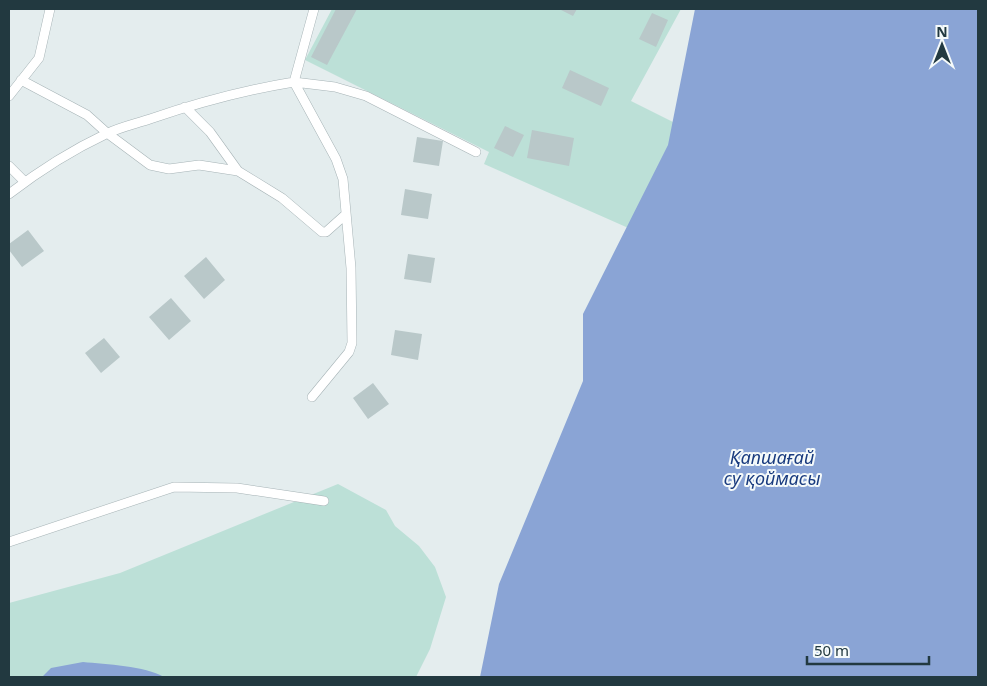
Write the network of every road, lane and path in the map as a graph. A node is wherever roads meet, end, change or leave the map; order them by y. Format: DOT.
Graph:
graph roads {
  1 [pos="50,9"];
  2 [pos="314,9"];
  3 [pos="21,80"];
  4 [pos="294,82"];
  5 [pos="9,96"];
  6 [pos="186,107"];
  7 [pos="107,133"];
  8 [pos="476,152"];
  9 [pos="9,166"];
  10 [pos="238,171"];
  11 [pos="25,182"];
  12 [pos="9,194"];
  13 [pos="345,215"];
  14 [pos="312,397"];
  15 [pos="324,501"];
  16 [pos="9,542"];
  1 -- 3 [label="lane"];
  2 -- 4 [label="lane"];
  3 -- 5 [label="lane"];
  3 -- 7 [label="lane"];
  4 -- 6 [label="lane"];
  4 -- 8 [label="lane"];
  4 -- 13 [label="lane"];
  6 -- 7 [label="lane"];
  6 -- 10 [label="lane"];
  7 -- 10 [label="lane"];
  7 -- 11 [label="lane"];
  9 -- 11 [label="lane"];
  10 -- 13 [label="lane"];
  11 -- 12 [label="lane"];
  13 -- 14 [label="lane"];
  15 -- 16 [label="lane"];
}
